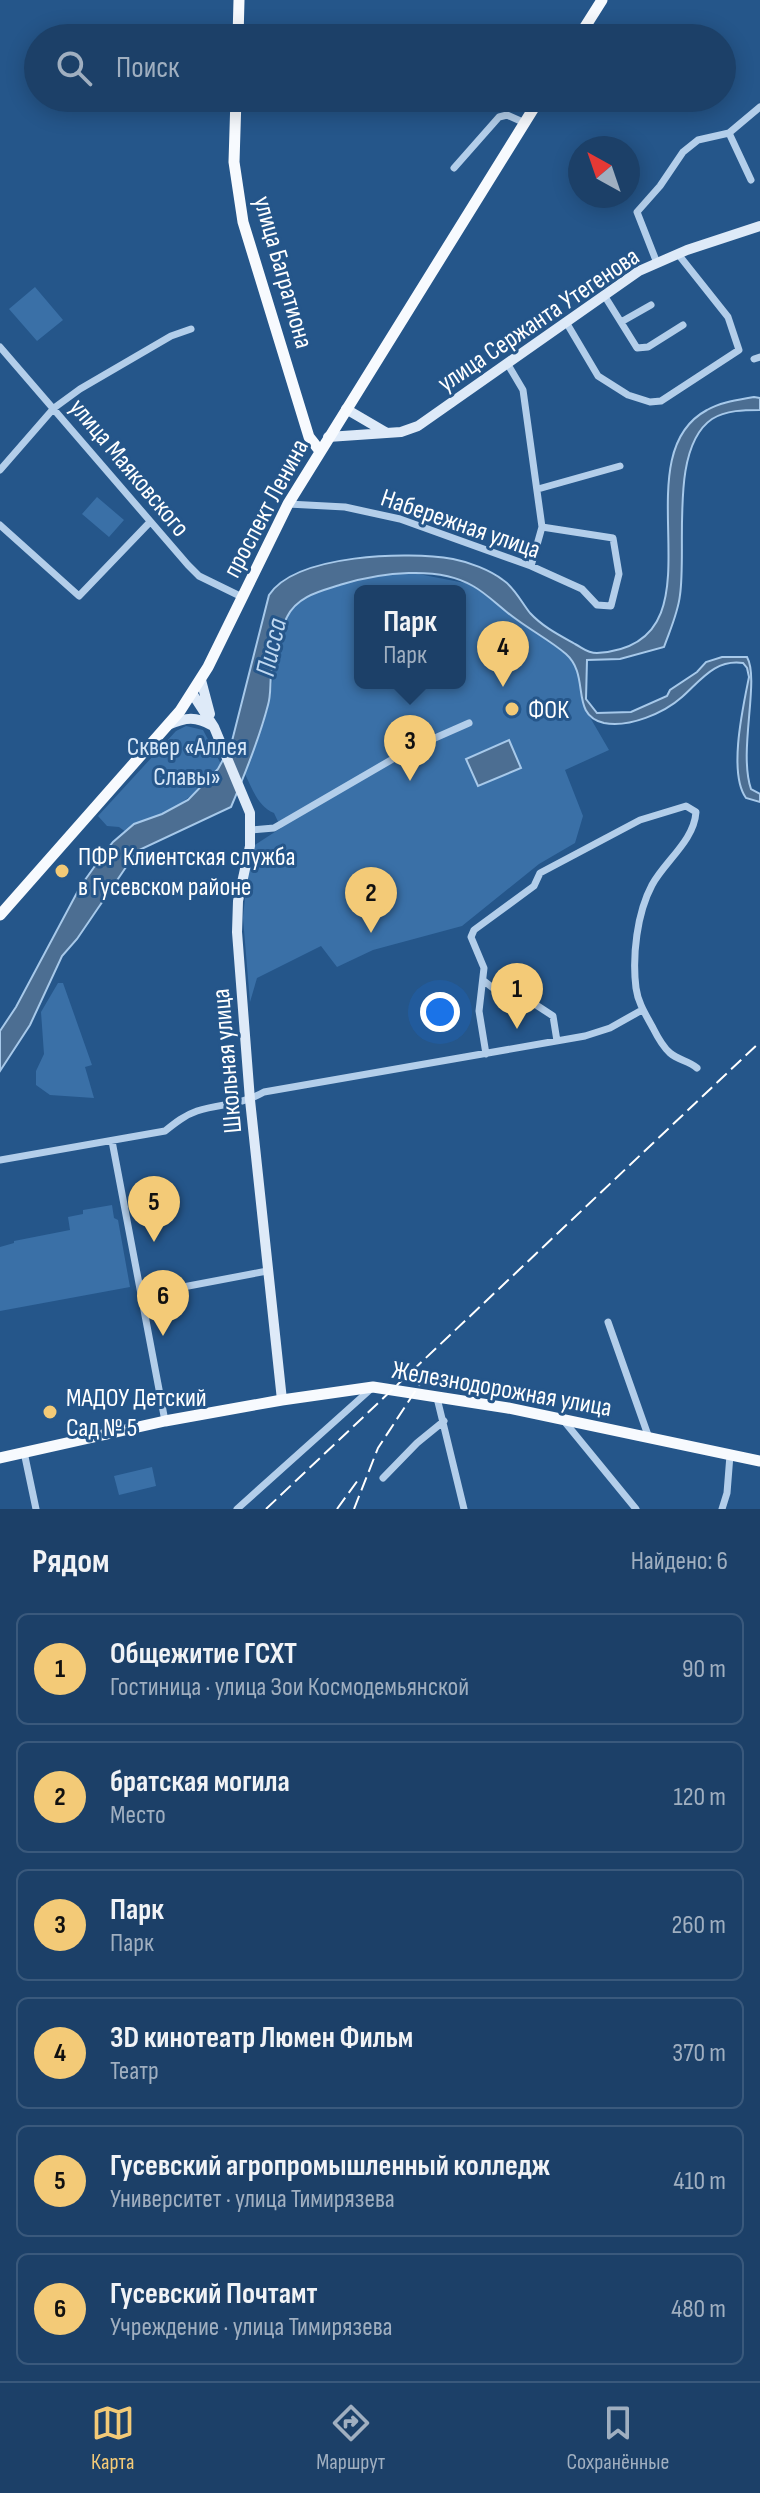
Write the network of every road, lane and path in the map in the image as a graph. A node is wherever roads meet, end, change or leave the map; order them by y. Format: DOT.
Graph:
graph roads {
  1 [pos="239,0"];
  2 [pos="602,0"];
  3 [pos="238,24"];
  4 [pos="587,24"];
  5 [pos="760,107"];
  6 [pos="236,112"];
  7 [pos="532,112"];
  8 [pos="525,123"];
  9 [pos="729,133"];
  10 [pos="454,168"];
  11 [pos="751,180"];
  12 [pos="760,226"];
  13 [pos="678,254"];
  14 [pos="657,263"];
  15 [pos="604,295"];
  16 [pos="651,305"];
  17 [pos="566,322"];
  18 [pos="621,322"];
  19 [pos="683,325"];
  20 [pos="191,329"];
  21 [pos="0,347"];
  22 [pos="507,363"];
  23 [pos="54,408"];
  24 [pos="346,409"];
  25 [pos="387,433"];
  26 [pos="328,437"];
  27 [pos="320,451"];
  28 [pos="620,466"];
  29 [pos="0,470"];
  30 [pos="538,489"];
  31 [pos="288,504"];
  32 [pos="150,522"];
  33 [pos="0,525"];
  34 [pos="542,527"];
  35 [pos="531,566"];
  36 [pos="242,597"];
  37 [pos="201,680"];
  38 [pos="192,693"];
  39 [pos="469,723"];
  40 [pos="167,726"];
  41 [pos="214,727"];
  42 [pos="252,830"];
  43 [pos="0,915"];
  44 [pos="484,981"];
  45 [pos="642,1010"];
  46 [pos="557,1041"];
  47 [pos="486,1054"];
  48 [pos="697,1068"];
  49 [pos="250,1100"];
  50 [pos="112,1141"];
  51 [pos="0,1160"];
  52 [pos="267,1271"];
  53 [pos="141,1295"];
  54 [pos="608,1322"];
  55 [pos="373,1387"];
  56 [pos="437,1398"];
  57 [pos="282,1400"];
  58 [pos="562,1419"];
  59 [pos="165,1421"];
  60 [pos="444,1421"];
  61 [pos="649,1438"];
  62 [pos="24,1452"];
  63 [pos="730,1455"];
  64 [pos="0,1458"];
  65 [pos="760,1461"];
  66 [pos="383,1478"];
  67 [pos="36,1509"];
  68 [pos="237,1509"];
  69 [pos="464,1509"];
  70 [pos="636,1509"];
  71 [pos="722,1509"];
  1 -- 3 [label="main road"];
  2 -- 4 [label="main road"];
  5 -- 9 [label="street"];
  6 -- 27 [label="main road, улица Багратиона"];
  7 -- 8 [label="main road, проспект Ленина"];
  8 -- 10 [label="street"];
  8 -- 24 [label="main road, проспект Ленина"];
  9 -- 11 [label="street"];
  9 -- 14 [label="street"];
  12 -- 13 [label="main road, улица Сержанта Утегенова"];
  13 -- 14 [label="main road, улица Сержанта Утегенова"];
  13 -- 17 [label="street"];
  14 -- 15 [label="main road, улица Сержанта Утегенова"];
  15 -- 17 [label="main road, улица Сержанта Утегенова"];
  15 -- 18 [label="street"];
  16 -- 18 [label="street"];
  17 -- 22 [label="main road, улица Сержанта Утегенова"];
  18 -- 19 [label="street"];
  20 -- 23 [label="street"];
  21 -- 23 [label="street, улица Маяковского"];
  22 -- 25 [label="main road, улица Сержанта Утегенова"];
  22 -- 30 [label="street"];
  23 -- 29 [label="street"];
  23 -- 32 [label="street, улица Маяковского"];
  24 -- 25 [label="main road"];
  24 -- 26 [label="main road, проспект Ленина"];
  25 -- 26 [label="main road, улица Сержанта Утегенова"];
  26 -- 27 [label="main road, проспект Ленина"];
  27 -- 31 [label="main road, проспект Ленина"];
  28 -- 30 [label="street"];
  30 -- 34 [label="street"];
  31 -- 35 [label="street, Набережная улица"];
  31 -- 36 [label="main road, проспект Ленина"];
  32 -- 33 [label="street"];
  32 -- 36 [label="street, улица Маяковского"];
  34 -- 35 [label="street"];
  34 -- 35 [label="street, Набережная улица"];
  36 -- 37 [label="main road, проспект Ленина"];
  37 -- 38 [label="main road, проспект Ленина"];
  37 -- 41 [label="main road, Школьная улица"];
  38 -- 40 [label="main road, проспект Ленина"];
  38 -- 41 [label="main road, Школьная улица"];
  39 -- 42 [label="street"];
  40 -- 41 [label="main road"];
  40 -- 43 [label="main road, проспект Ленина"];
  41 -- 42 [label="main road, Школьная улица"];
  42 -- 49 [label="main road, Школьная улица"];
  44 -- 45 [label="street"];
  44 -- 46 [label="street"];
  44 -- 47 [label="street"];
  45 -- 46 [label="street"];
  45 -- 48 [label="street"];
  46 -- 47 [label="street"];
  47 -- 49 [label="street"];
  49 -- 50 [label="street"];
  49 -- 52 [label="main road, Школьная улица"];
  50 -- 51 [label="street"];
  50 -- 53 [label="street"];
  52 -- 53 [label="street"];
  52 -- 57 [label="main road, Школьная улица"];
  53 -- 59 [label="street"];
  54 -- 61 [label="street"];
  55 -- 56 [label="main road, Железнодорожная улица"];
  55 -- 57 [label="main road, Железнодорожная улица"];
  55 -- 68 [label="street"];
  56 -- 58 [label="main road, Железнодорожная улица"];
  56 -- 60 [label="street"];
  57 -- 59 [label="main road, Железнодорожная улица"];
  58 -- 61 [label="main road, Железнодорожная улица"];
  58 -- 70 [label="street"];
  59 -- 62 [label="main road, Железнодорожная улица"];
  60 -- 66 [label="street"];
  60 -- 69 [label="street"];
  61 -- 63 [label="main road, Железнодорожная улица"];
  62 -- 64 [label="main road, Железнодорожная улица"];
  62 -- 67 [label="street"];
  63 -- 65 [label="main road, Железнодорожная улица"];
  63 -- 71 [label="street"];
}
